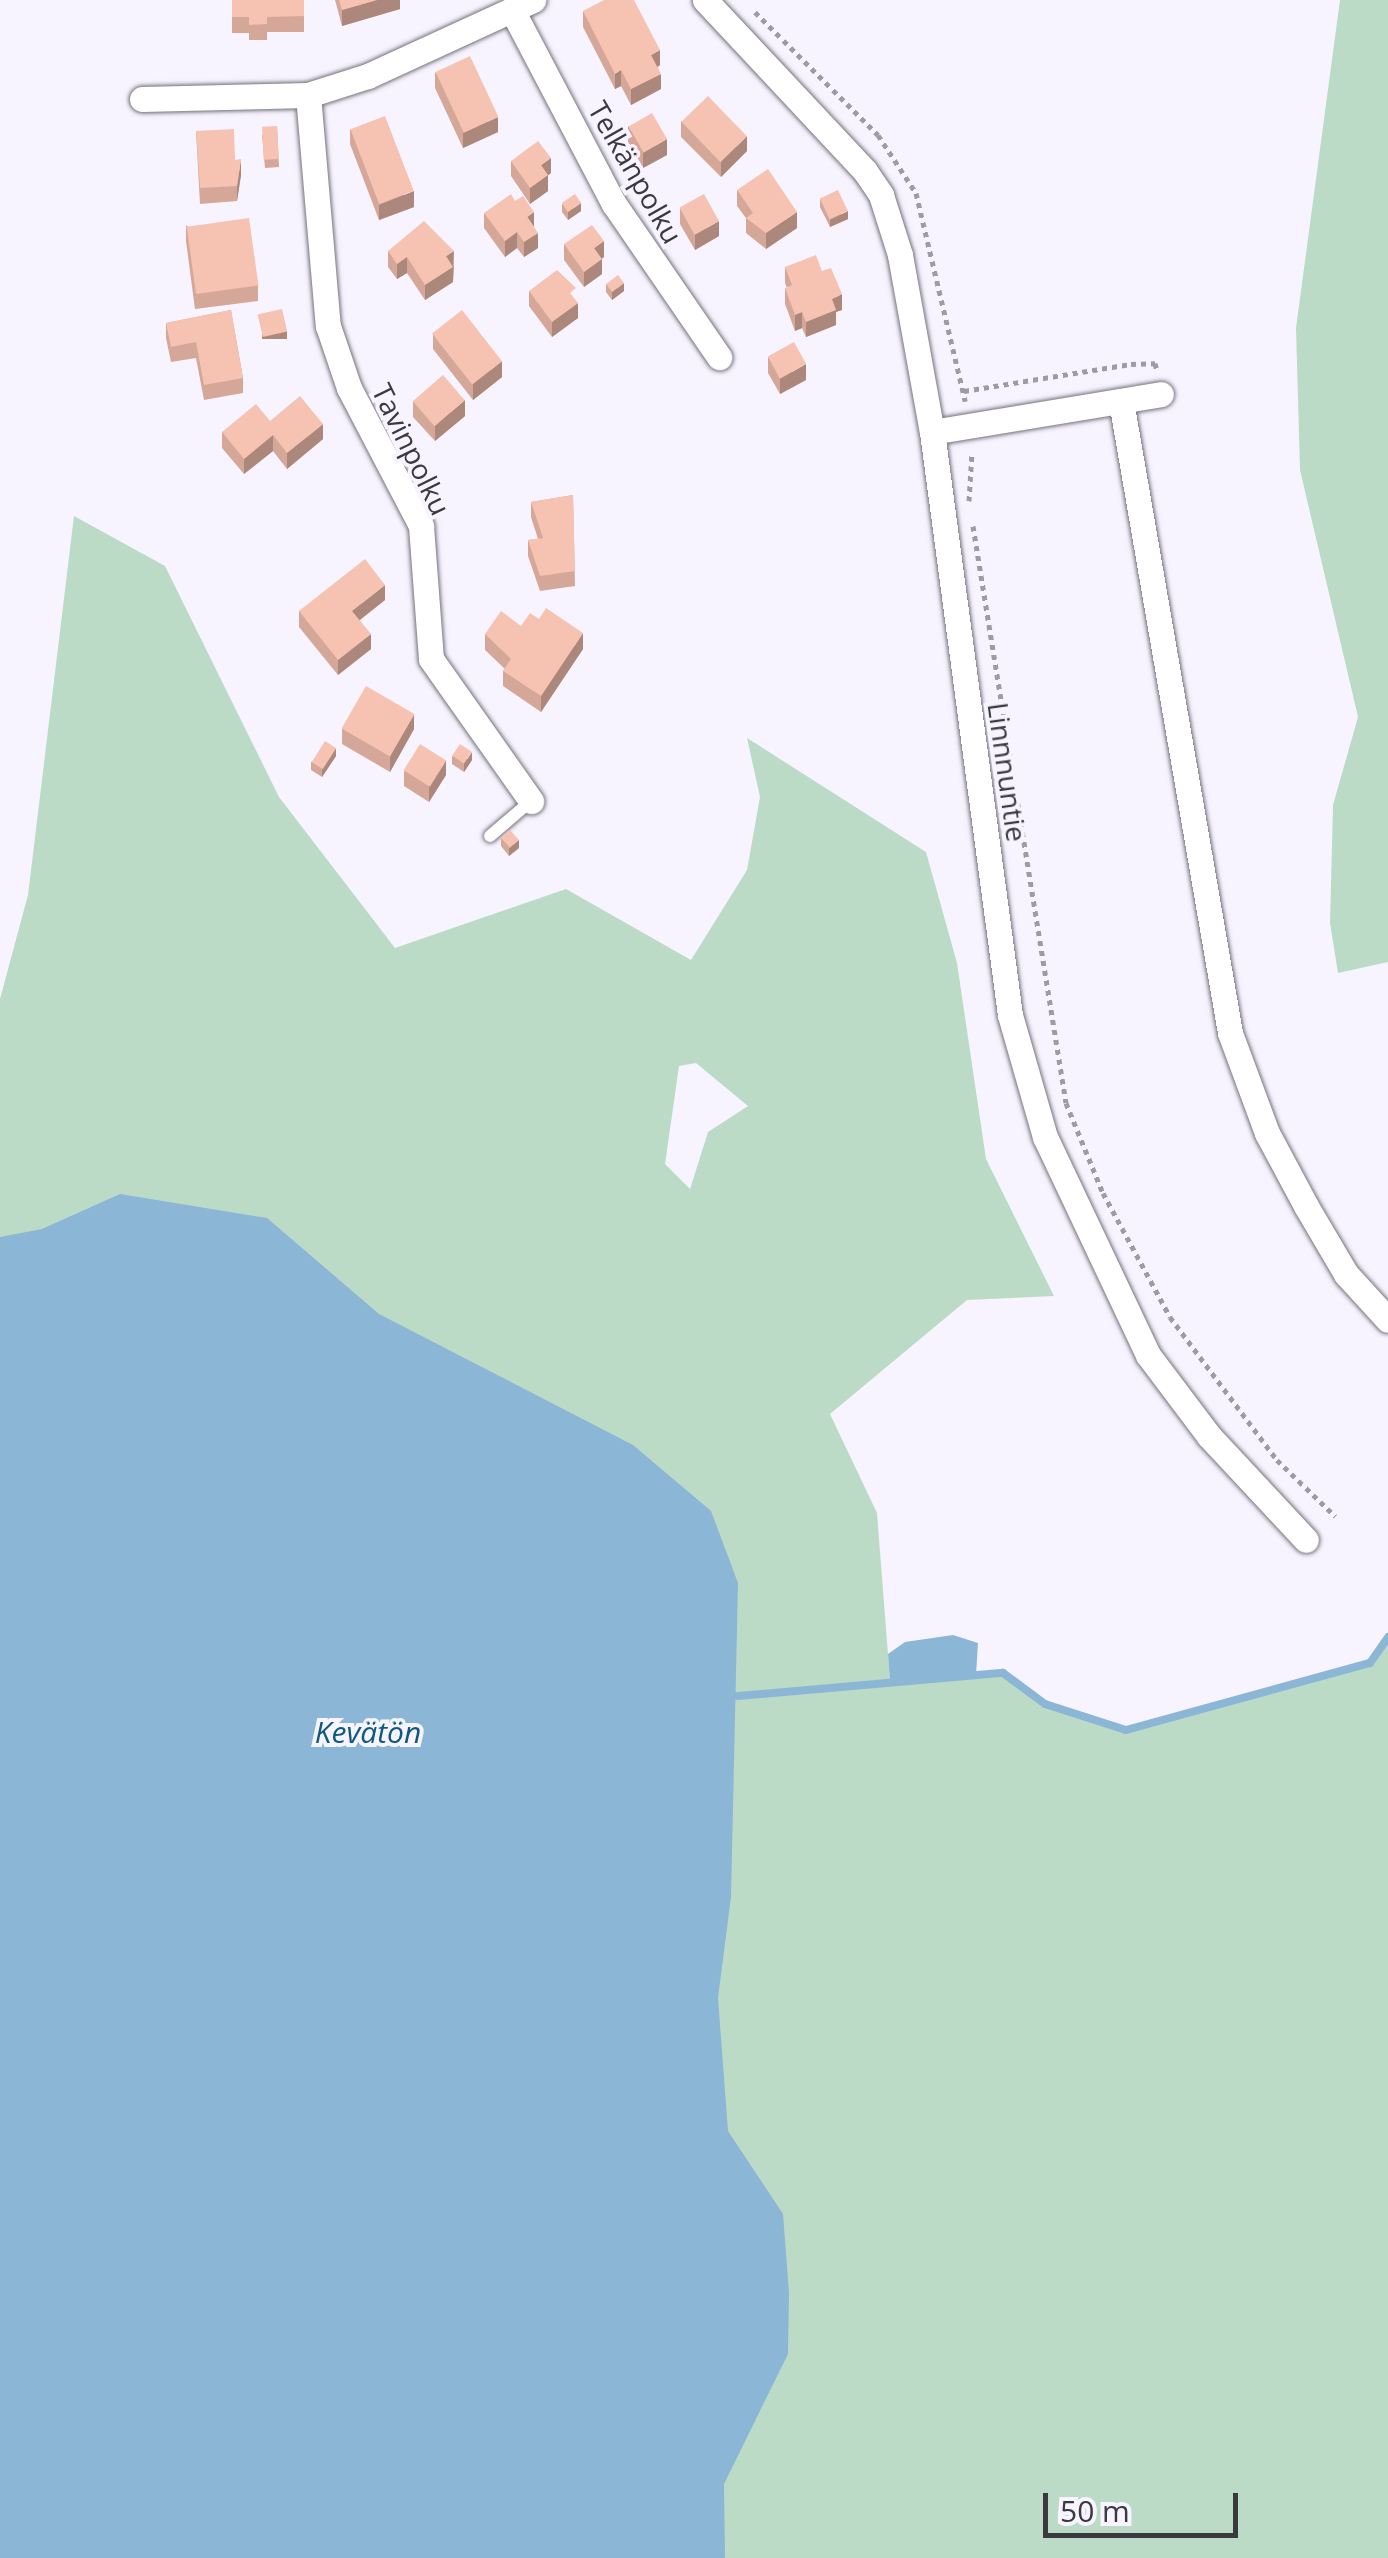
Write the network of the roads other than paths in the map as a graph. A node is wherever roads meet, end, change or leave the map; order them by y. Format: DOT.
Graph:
graph roads {
  1 [pos="705,0"];
  2 [pos="523,5"];
  3 [pos="308,95"];
  4 [pos="142,99"];
  5 [pos="718,357"];
  6 [pos="1161,394"];
  7 [pos="1121,401"];
  8 [pos="932,432"];
  9 [pos="531,801"];
  10 [pos="490,836"];
  11 [pos="1388,1320"];
  12 [pos="1306,1540"];
  1 -- 8 [label="street, Linnnuntie"];
  2 -- 3 [label="street"];
  2 -- 5 [label="street, Telkänpolku"];
  3 -- 4 [label="street"];
  3 -- 9 [label="street, Tavinpolku"];
  6 -- 7 [label="street"];
  7 -- 8 [label="street"];
  7 -- 11 [label="street"];
  8 -- 12 [label="street, Linnnuntie"];
  9 -- 10 [label="lane"];
}
